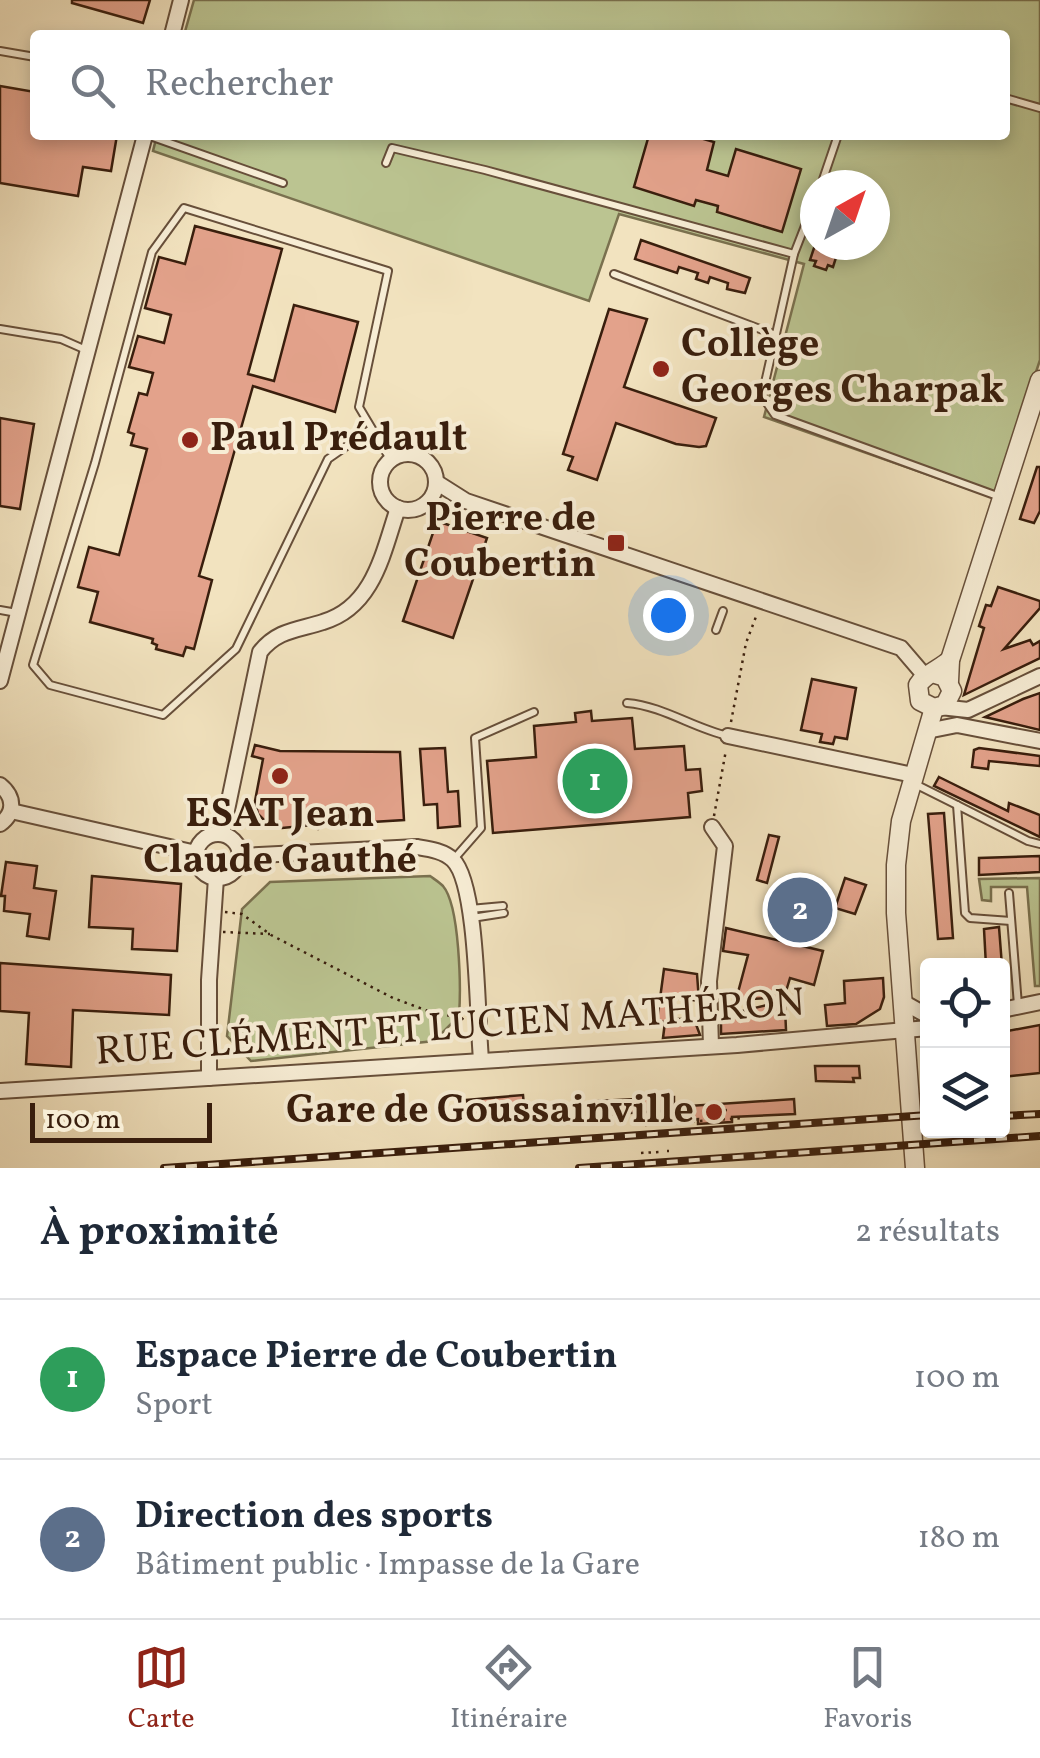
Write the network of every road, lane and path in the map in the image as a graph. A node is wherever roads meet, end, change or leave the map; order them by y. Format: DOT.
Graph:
graph roads {
  1 [pos="181,0"];
  2 [pos="173,30"];
  3 [pos="0,52"];
  4 [pos="30,56"];
  5 [pos="1010,99"];
  6 [pos="1040,108"];
  7 [pos="145,140"];
  8 [pos="160,140"];
  9 [pos="836,140"];
  10 [pos="386,163"];
  11 [pos="826,170"];
  12 [pos="282,182"];
  13 [pos="800,239"];
  14 [pos="794,254"];
  15 [pos="614,274"];
  16 [pos="0,329"];
  17 [pos="776,335"];
  18 [pos="87,350"];
  19 [pos="1040,380"];
  20 [pos="1033,423"];
  21 [pos="371,428"];
  22 [pos="390,459"];
  23 [pos="436,482"];
  24 [pos="1002,497"];
  25 [pos="398,508"];
  26 [pos="761,601"];
  27 [pos="0,610"];
  28 [pos="723,611"];
  29 [pos="17,613"];
  30 [pos="716,630"];
  31 [pos="1040,676"];
  32 [pos="0,681"];
  33 [pos="945,696"];
  34 [pos="627,704"];
  35 [pos="534,712"];
  36 [pos="972,726"];
  37 [pos="927,732"];
  38 [pos="728,736"];
  39 [pos="1040,741"];
  40 [pos="912,778"];
  41 [pos="0,786"];
  42 [pos="956,805"];
  43 [pos="11,810"];
  44 [pos="0,824"];
  45 [pos="712,827"];
  46 [pos="222,834"];
  47 [pos="1040,844"];
  48 [pos="196,853"];
  49 [pos="240,856"];
  50 [pos="453,860"];
  51 [pos="216,878"];
  52 [pos="1009,893"];
  53 [pos="503,910"];
  54 [pos="214,911"];
  55 [pos="470,913"];
  56 [pos="1011,921"];
  57 [pos="212,932"];
  58 [pos="272,934"];
  59 [pos="903,1002"];
  60 [pos="1040,1002"];
  61 [pos="1010,1008"];
  62 [pos="920,1012"];
  63 [pos="920,1029"];
  64 [pos="479,1032"];
  65 [pos="904,1032"];
  66 [pos="711,1046"];
  67 [pos="482,1059"];
  68 [pos="209,1078"];
  69 [pos="0,1091"];
  70 [pos="714,1104"];
  71 [pos="658,1105"];
  72 [pos="728,1110"];
  73 [pos="714,1111"];
  74 [pos="702,1112"];
  75 [pos="744,1118"];
  76 [pos="715,1120"];
  77 [pos="683,1121"];
  78 [pos="609,1122"];
  79 [pos="674,1123"];
  80 [pos="645,1124"];
  81 [pos="659,1124"];
  82 [pos="634,1126"];
  83 [pos="660,1152"];
  84 [pos="641,1153"];
  85 [pos="915,1168"];
  1 -- 2 [label="street"];
  3 -- 4 [label="lane"];
  5 -- 6 [label="lane"];
  7 -- 18 [label="street"];
  8 -- 12 [label="lane"];
  9 -- 11 [label="lane"];
  10 -- 14 [label="lane"];
  13 -- 14 [label="lane"];
  14 -- 17 [label="lane"];
  15 -- 17 [label="lane"];
  16 -- 18 [label="lane"];
  17 -- 24 [label="lane"];
  18 -- 29 [label="street"];
  19 -- 20 [label="street"];
  20 -- 24 [label="street"];
  21 -- 21 [label="lane"];
  21 -- 22 [label="lane"];
  22 -- 23 [label="street"];
  22 -- 25 [label="street"];
  23 -- 25 [label="street"];
  23 -- 26 [label="street"];
  24 -- 33 [label="street"];
  25 -- 46 [label="street"];
  26 -- 33 [label="street"];
  26 -- 38 [label="path"];
  27 -- 29 [label="lane"];
  28 -- 30 [label="lane"];
  29 -- 32 [label="street"];
  31 -- 33 [label="street"];
  33 -- 36 [label="street"];
  33 -- 37 [label="street"];
  34 -- 38 [label="lane"];
  35 -- 50 [label="lane"];
  36 -- 37 [label="street"];
  36 -- 39 [label="street"];
  37 -- 40 [label="street"];
  38 -- 40 [label="street"];
  38 -- 45 [label="path"];
  40 -- 42 [label="lane"];
  40 -- 59 [label="street"];
  41 -- 43 [label="street"];
  42 -- 47 [label="lane"];
  42 -- 56 [label="lane"];
  43 -- 44 [label="street"];
  43 -- 48 [label="street"];
  45 -- 66 [label="street"];
  46 -- 48 [label="street"];
  46 -- 49 [label="street"];
  48 -- 51 [label="street"];
  49 -- 50 [label="street"];
  49 -- 51 [label="street"];
  50 -- 55 [label="street"];
  51 -- 54 [label="street"];
  52 -- 56 [label="lane"];
  53 -- 55 [label="lane"];
  54 -- 57 [label="street"];
  54 -- 58 [label="path"];
  55 -- 64 [label="street"];
  56 -- 61 [label="lane"];
  57 -- 58 [label="path"];
  57 -- 68 [label="street"];
  58 -- 64 [label="path"];
  59 -- 62 [label="street"];
  59 -- 65 [label="street"];
  60 -- 61 [label="street"];
  63 -- 65 [label="street, RUE CLÉMENT ET LUCIEN MATHÉRON"];
  64 -- 67 [label="street"];
  65 -- 66 [label="street, RUE CLÉMENT ET LUCIEN MATHÉRON"];
  65 -- 85 [label="street"];
  66 -- 67 [label="street, RUE CLÉMENT ET LUCIEN MATHÉRON"];
  67 -- 68 [label="street, RUE CLÉMENT ET LUCIEN MATHÉRON"];
  68 -- 69 [label="street, RUE CLÉMENT ET LUCIEN MATHÉRON"];
  70 -- 73 [label="path"];
  71 -- 81 [label="path"];
  72 -- 73 [label="path"];
  73 -- 74 [label="path"];
  73 -- 76 [label="path"];
  75 -- 76 [label="path"];
  76 -- 77 [label="path"];
  78 -- 82 [label="path"];
  79 -- 81 [label="path"];
  80 -- 81 [label="path"];
  83 -- 84 [label="path"];
}
